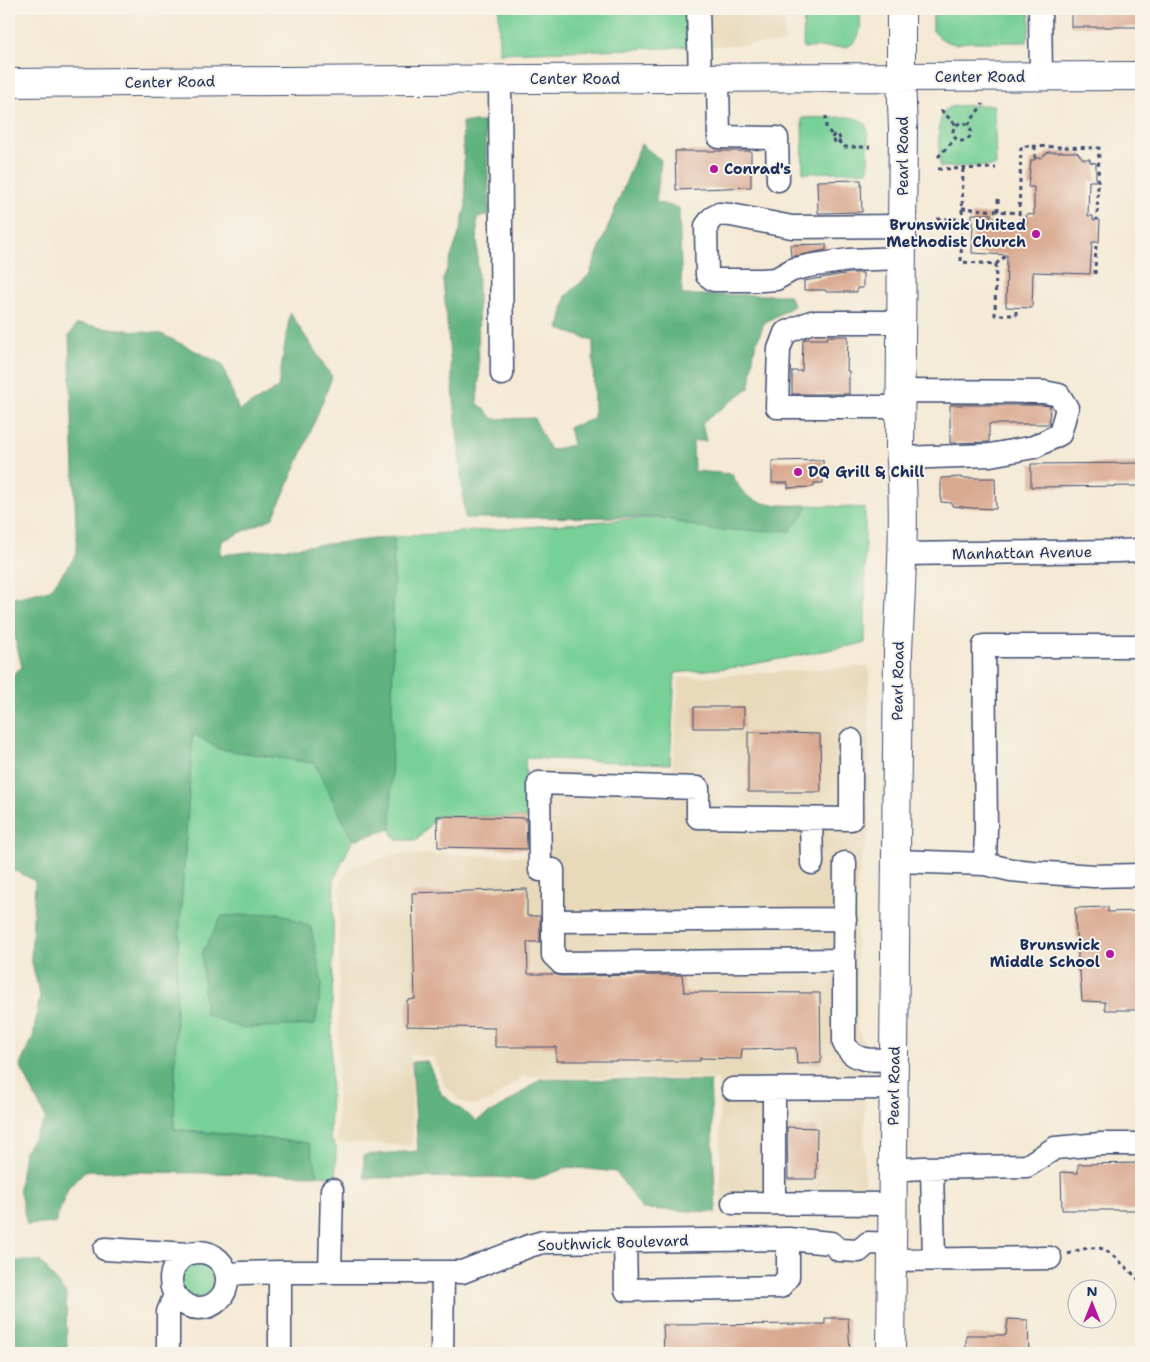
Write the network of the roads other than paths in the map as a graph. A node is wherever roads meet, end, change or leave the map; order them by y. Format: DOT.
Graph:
graph roads {
  1 [pos="698,9"];
  2 [pos="901,9"];
  3 [pos="1040,9"];
  4 [pos="1041,76"];
  5 [pos="1141,76"];
  6 [pos="901,77"];
  7 [pos="709,78"];
  8 [pos="500,79"];
  9 [pos="9,83"];
  10 [pos="778,180"];
  11 [pos="902,226"];
  12 [pos="902,258"];
  13 [pos="901,322"];
  14 [pos="502,374"];
  15 [pos="901,399"];
  16 [pos="901,458"];
  17 [pos="1141,550"];
  18 [pos="902,554"];
  19 [pos="1141,646"];
  20 [pos="851,740"];
  21 [pos="811,819"];
  22 [pos="896,861"];
  23 [pos="812,863"];
  24 [pos="845,863"];
  25 [pos="985,864"];
  26 [pos="1141,875"];
  27 [pos="845,919"];
  28 [pos="553,921"];
  29 [pos="844,960"];
  30 [pos="895,1059"];
  31 [pos="894,1088"];
  32 [pos="733,1089"];
  33 [pos="778,1089"];
  34 [pos="1141,1144"];
  35 [pos="932,1168"];
  36 [pos="893,1170"];
  37 [pos="332,1190"];
  38 [pos="732,1203"];
  39 [pos="778,1203"];
  40 [pos="893,1204"];
  41 [pos="788,1239"];
  42 [pos="626,1241"];
  43 [pos="104,1249"];
  44 [pos="884,1249"];
  45 [pos="189,1254"];
  46 [pos="1050,1258"];
  47 [pos="934,1259"];
  48 [pos="280,1272"];
  49 [pos="330,1272"];
  50 [pos="443,1273"];
  51 [pos="227,1275"];
  52 [pos="175,1295"];
  53 [pos="168,1353"];
  54 [pos="280,1353"];
  55 [pos="442,1353"];
  56 [pos="891,1353"];
  1 -- 7 [label="street"];
  2 -- 6 [label="main road, Pearl Road"];
  3 -- 4 [label="street"];
  4 -- 5 [label="main road, Center Road"];
  4 -- 6 [label="main road, Center Road"];
  6 -- 7 [label="main road, Center Road"];
  6 -- 11 [label="main road, Pearl Road"];
  7 -- 8 [label="main road, Center Road"];
  7 -- 10 [label="street"];
  8 -- 9 [label="main road, Center Road"];
  8 -- 14 [label="street"];
  11 -- 12 [label="main road, Pearl Road"];
  11 -- 12 [label="street"];
  12 -- 13 [label="main road, Pearl Road"];
  13 -- 15 [label="main road, Pearl Road"];
  13 -- 15 [label="street"];
  15 -- 16 [label="main road, Pearl Road"];
  15 -- 16 [label="street"];
  16 -- 18 [label="main road, Pearl Road"];
  17 -- 18 [label="street, Manhattan Avenue"];
  18 -- 22 [label="main road, Pearl Road"];
  19 -- 25 [label="street"];
  20 -- 21 [label="street"];
  21 -- 23 [label="street"];
  21 -- 28 [label="street"];
  22 -- 25 [label="street"];
  22 -- 30 [label="main road, Pearl Road"];
  24 -- 27 [label="street"];
  25 -- 26 [label="street"];
  27 -- 28 [label="street"];
  27 -- 29 [label="street"];
  28 -- 29 [label="street"];
  29 -- 30 [label="street"];
  30 -- 31 [label="main road, Pearl Road"];
  31 -- 33 [label="street"];
  31 -- 36 [label="main road, Pearl Road"];
  32 -- 33 [label="street"];
  33 -- 39 [label="street"];
  34 -- 35 [label="street"];
  35 -- 36 [label="street"];
  35 -- 47 [label="street"];
  36 -- 40 [label="main road, Pearl Road"];
  37 -- 49 [label="street"];
  38 -- 39 [label="street"];
  39 -- 40 [label="street"];
  40 -- 44 [label="main road, Pearl Road"];
  41 -- 42 [label="street, Southwick Boulevard"];
  41 -- 42 [label="street"];
  41 -- 44 [label="street, Southwick Boulevard"];
  42 -- 50 [label="street, Southwick Boulevard"];
  43 -- 45 [label="street"];
  44 -- 47 [label="street, Southwick Boulevard"];
  44 -- 56 [label="main road, Pearl Road"];
  45 -- 51 [label="street"];
  45 -- 52 [label="street"];
  46 -- 47 [label="street, Southwick Boulevard"];
  48 -- 49 [label="street, Southwick Boulevard"];
  48 -- 51 [label="street, Southwick Boulevard"];
  48 -- 54 [label="street"];
  49 -- 50 [label="street, Southwick Boulevard"];
  50 -- 55 [label="street"];
  51 -- 52 [label="street"];
  52 -- 53 [label="street"];
}
